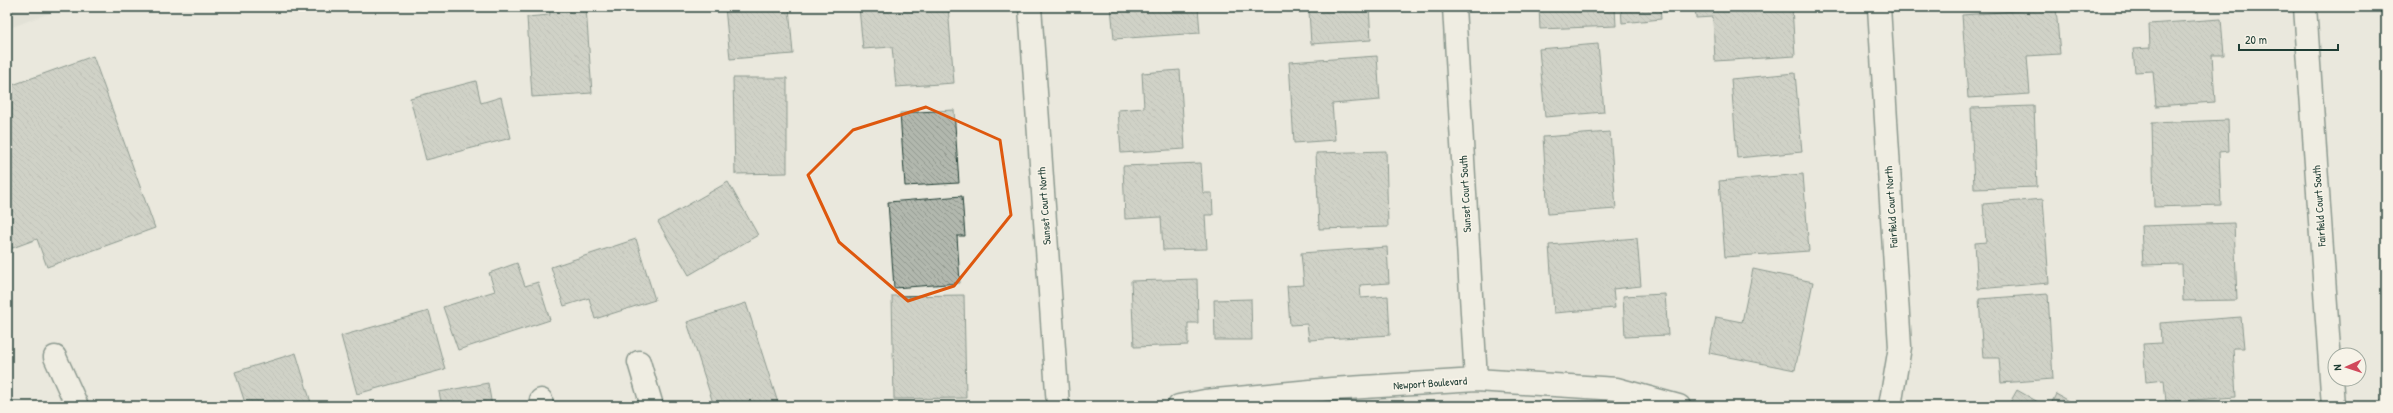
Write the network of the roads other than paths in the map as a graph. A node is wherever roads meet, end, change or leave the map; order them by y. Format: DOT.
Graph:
graph roads {
  1 [pos="1030,7"];
  2 [pos="1454,7"];
  3 [pos="1879,7"];
  4 [pos="2304,7"];
  5 [pos="55,357"];
  6 [pos="639,362"];
  7 [pos="1476,380"];
  8 [pos="77,406"];
  9 [pos="652,406"];
  10 [pos="1058,406"];
  11 [pos="1179,406"];
  12 [pos="1678,406"];
  13 [pos="1890,406"];
  14 [pos="2334,406"];
  1 -- 10 [label="street, Sunset Court North"];
  2 -- 7 [label="street, Sunset Court South"];
  3 -- 13 [label="street, Fairfield Court North"];
  4 -- 14 [label="street, Fairfield Court South"];
  5 -- 8 [label="street"];
  6 -- 9 [label="street"];
  7 -- 11 [label="street, Newport Boulevard"];
  7 -- 12 [label="street, Newport Boulevard"];
}
